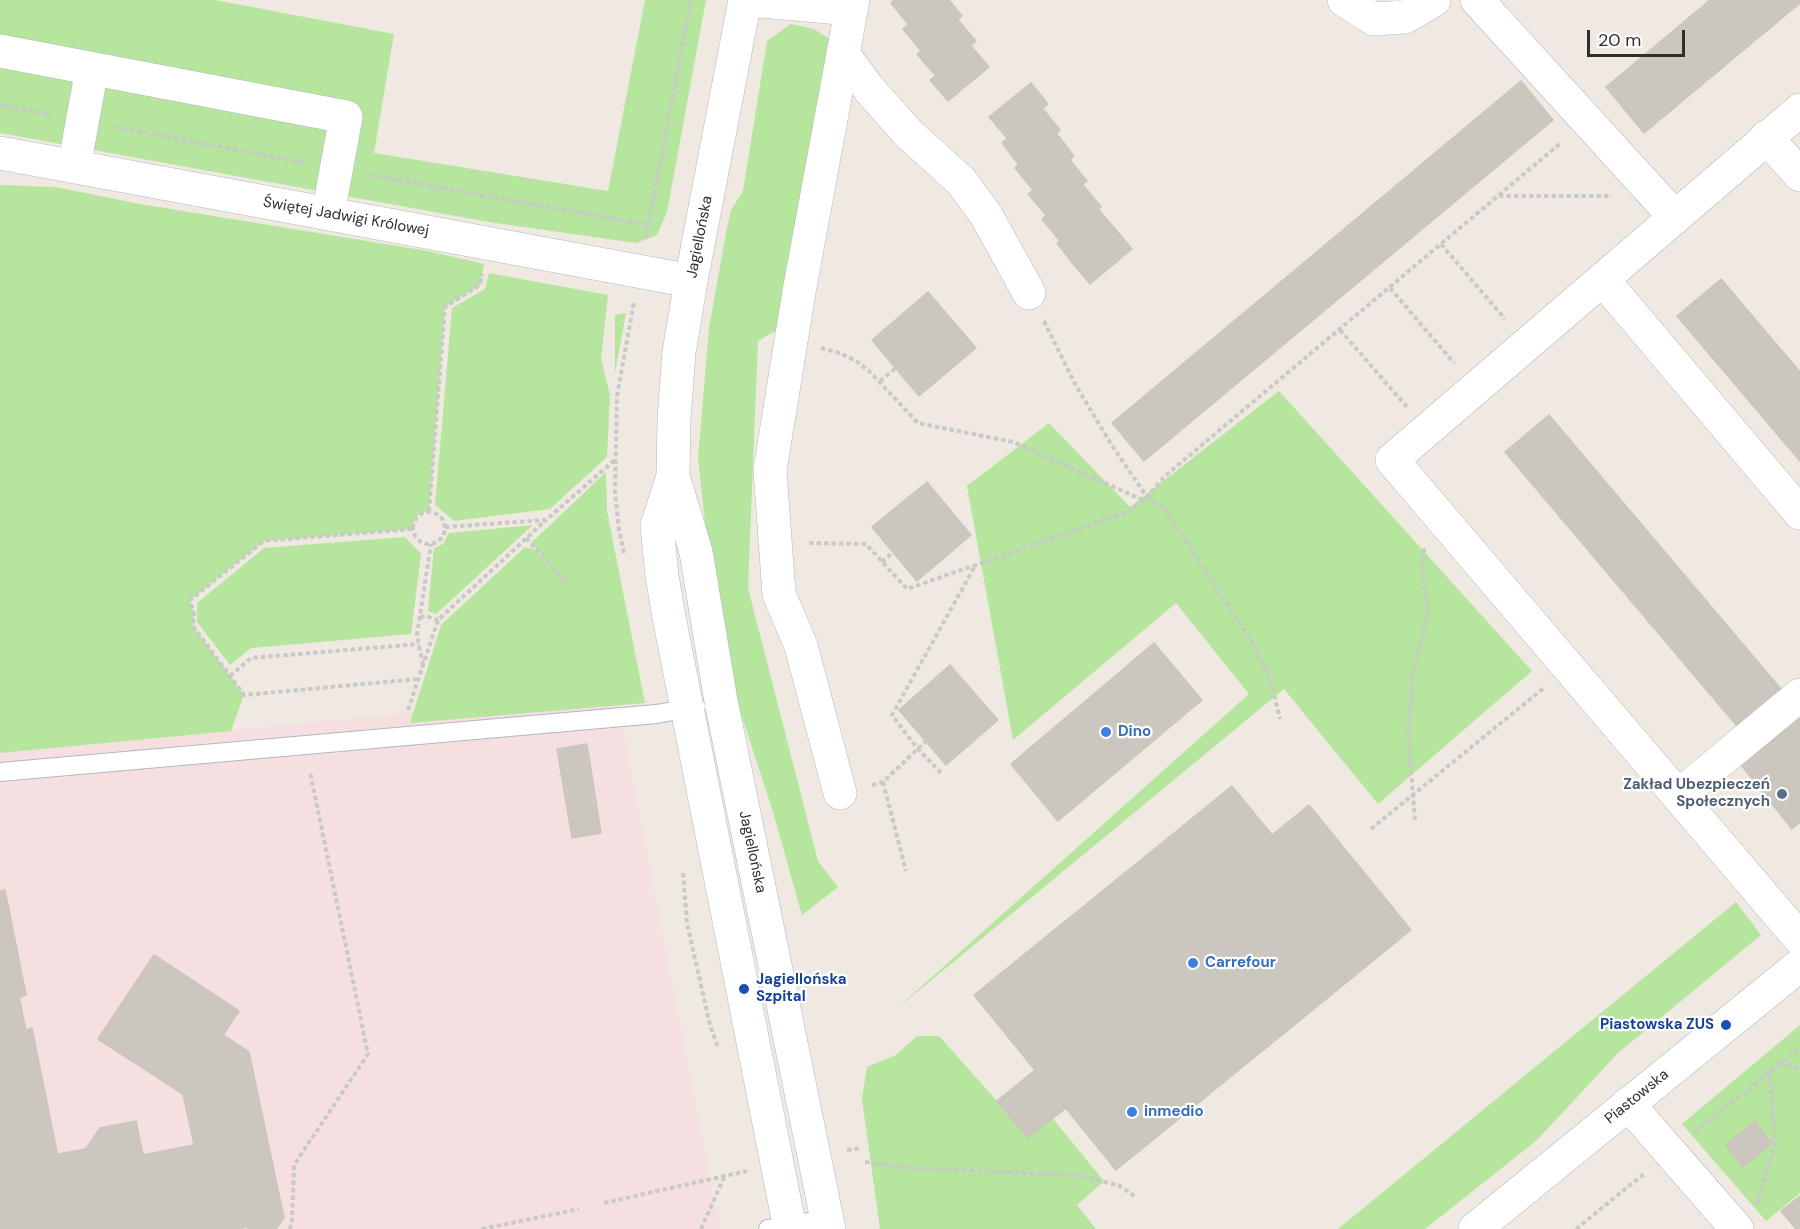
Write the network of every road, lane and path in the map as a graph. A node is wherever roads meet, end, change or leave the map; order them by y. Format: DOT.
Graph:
graph roads {
  1 [pos="691,0"];
  2 [pos="745,0"];
  3 [pos="750,0"];
  4 [pos="1344,0"];
  5 [pos="1434,0"];
  6 [pos="1477,0"];
  7 [pos="852,4"];
  8 [pos="0,51"];
  9 [pos="843,54"];
  10 [pos="93,69"];
  11 [pos="1800,110"];
  12 [pos="1587,121"];
  13 [pos="1767,137"];
  14 [pos="0,153"];
  15 [pos="74,167"];
  16 [pos="1800,175"];
  17 [pos="1499,195"];
  18 [pos="1665,206"];
  19 [pos="328,214"];
  20 [pos="1441,244"];
  21 [pos="644,248"];
  22 [pos="484,264"];
  23 [pos="1603,280"];
  24 [pos="691,281"];
  25 [pos="1390,288"];
  26 [pos="1029,293"];
  27 [pos="635,295"];
  28 [pos="1340,330"];
  29 [pos="790,344"];
  30 [pos="1527,345"];
  31 [pos="896,368"];
  32 [pos="880,381"];
  33 [pos="1476,389"];
  34 [pos="617,396"];
  35 [pos="1427,430"];
  36 [pos="616,458"];
  37 [pos="673,476"];
  38 [pos="1145,499"];
  39 [pos="1434,509"];
  40 [pos="429,512"];
  41 [pos="1800,513"];
  42 [pos="546,520"];
  43 [pos="445,527"];
  44 [pos="412,529"];
  45 [pos="526,538"];
  46 [pos="775,543"];
  47 [pos="431,544"];
  48 [pos="893,552"];
  49 [pos="882,562"];
  50 [pos="975,566"];
  51 [pos="567,583"];
  52 [pos="420,617"];
  53 [pos="438,620"];
  54 [pos="419,644"];
  55 [pos="423,665"];
  56 [pos="1569,668"];
  57 [pos="230,676"];
  58 [pos="418,679"];
  59 [pos="1800,695"];
  60 [pos="721,701"];
  61 [pos="687,708"];
  62 [pos="407,712"];
  63 [pos="1280,719"];
  64 [pos="926,741"];
  65 [pos="917,748"];
  66 [pos="0,772"];
  67 [pos="310,772"];
  68 [pos="941,773"];
  69 [pos="883,782"];
  70 [pos="840,793"];
  71 [pos="1413,795"];
  72 [pos="1678,796"];
  73 [pos="1415,820"];
  74 [pos="1371,829"];
  75 [pos="906,871"];
  76 [pos="1800,939"];
  77 [pos="1800,965"];
  78 [pos="1779,1064"];
  79 [pos="1800,1068"];
  80 [pos="1770,1072"];
  81 [pos="1628,1104"];
  82 [pos="865,1162"];
  83 [pos="752,1170"];
  84 [pos="725,1175"];
  85 [pos="1136,1197"];
  86 [pos="604,1203"];
  87 [pos="579,1209"];
  88 [pos="1745,1221"];
  89 [pos="828,1223"];
  90 [pos="783,1228"];
  91 [pos="289,1229"];
  92 [pos="482,1229"];
  93 [pos="701,1229"];
  94 [pos="1474,1229"];
  1 -- 21 [label="path"];
  2 -- 24 [label="street, Jagiellońska"];
  3 -- 7 [label="street"];
  4 -- 5 [label="street"];
  6 -- 12 [label="street"];
  7 -- 9 [label="street"];
  8 -- 10 [label="street"];
  9 -- 26 [label="street"];
  9 -- 29 [label="street"];
  10 -- 15 [label="street"];
  10 -- 19 [label="street"];
  11 -- 13 [label="street"];
  12 -- 17 [label="path"];
  12 -- 18 [label="street"];
  13 -- 16 [label="street"];
  13 -- 18 [label="street"];
  14 -- 15 [label="street, Świętej Jadwigi Królowej"];
  15 -- 19 [label="street, Świętej Jadwigi Królowej"];
  17 -- 18 [label="path"];
  17 -- 20 [label="path"];
  18 -- 23 [label="street"];
  19 -- 24 [label="street, Świętej Jadwigi Królowej"];
  20 -- 25 [label="path"];
  20 -- 30 [label="path"];
  22 -- 40 [label="path"];
  23 -- 30 [label="street"];
  23 -- 41 [label="street"];
  24 -- 37 [label="street, Jagiellońska"];
  25 -- 28 [label="path"];
  25 -- 33 [label="path"];
  26 -- 38 [label="path"];
  27 -- 34 [label="path"];
  28 -- 35 [label="path"];
  28 -- 38 [label="path"];
  29 -- 32 [label="path"];
  29 -- 46 [label="street"];
  30 -- 33 [label="street"];
  31 -- 32 [label="path"];
  32 -- 38 [label="path"];
  33 -- 35 [label="street"];
  35 -- 39 [label="street"];
  36 -- 42 [label="path"];
  37 -- 60 [label="street, Jagiellońska"];
  37 -- 61 [label="street, Jagiellońska"];
  38 -- 50 [label="path"];
  38 -- 63 [label="path"];
  39 -- 56 [label="street"];
  39 -- 71 [label="path"];
  40 -- 43 [label="path"];
  40 -- 44 [label="path"];
  42 -- 43 [label="path"];
  42 -- 45 [label="path"];
  43 -- 47 [label="path"];
  44 -- 47 [label="path"];
  44 -- 57 [label="path"];
  45 -- 51 [label="path"];
  45 -- 53 [label="path"];
  46 -- 49 [label="path"];
  46 -- 70 [label="street"];
  47 -- 52 [label="path"];
  48 -- 49 [label="path"];
  49 -- 50 [label="path"];
  50 -- 65 [label="path"];
  52 -- 53 [label="path"];
  52 -- 54 [label="path"];
  53 -- 55 [label="path"];
  54 -- 55 [label="path"];
  54 -- 57 [label="path"];
  55 -- 58 [label="path"];
  56 -- 71 [label="path"];
  56 -- 72 [label="street"];
  57 -- 58 [label="path"];
  58 -- 62 [label="path"];
  59 -- 72 [label="street"];
  60 -- 61 [label="lane"];
  60 -- 89 [label="street, Jagiellońska"];
  61 -- 66 [label="lane"];
  61 -- 90 [label="street, Jagiellońska"];
  64 -- 65 [label="path"];
  65 -- 68 [label="path"];
  65 -- 69 [label="path"];
  67 -- 91 [label="path"];
  69 -- 70 [label="path"];
  69 -- 75 [label="path"];
  71 -- 73 [label="path"];
  71 -- 74 [label="path"];
  72 -- 76 [label="street"];
  77 -- 81 [label="street, Piastowska"];
  78 -- 79 [label="path"];
  80 -- 88 [label="path"];
  81 -- 88 [label="street"];
  81 -- 94 [label="street, Piastowska"];
  82 -- 85 [label="path"];
  83 -- 84 [label="path"];
  84 -- 86 [label="path"];
  84 -- 93 [label="path"];
  87 -- 92 [label="path"];
  89 -- 90 [label="lane"];
}
